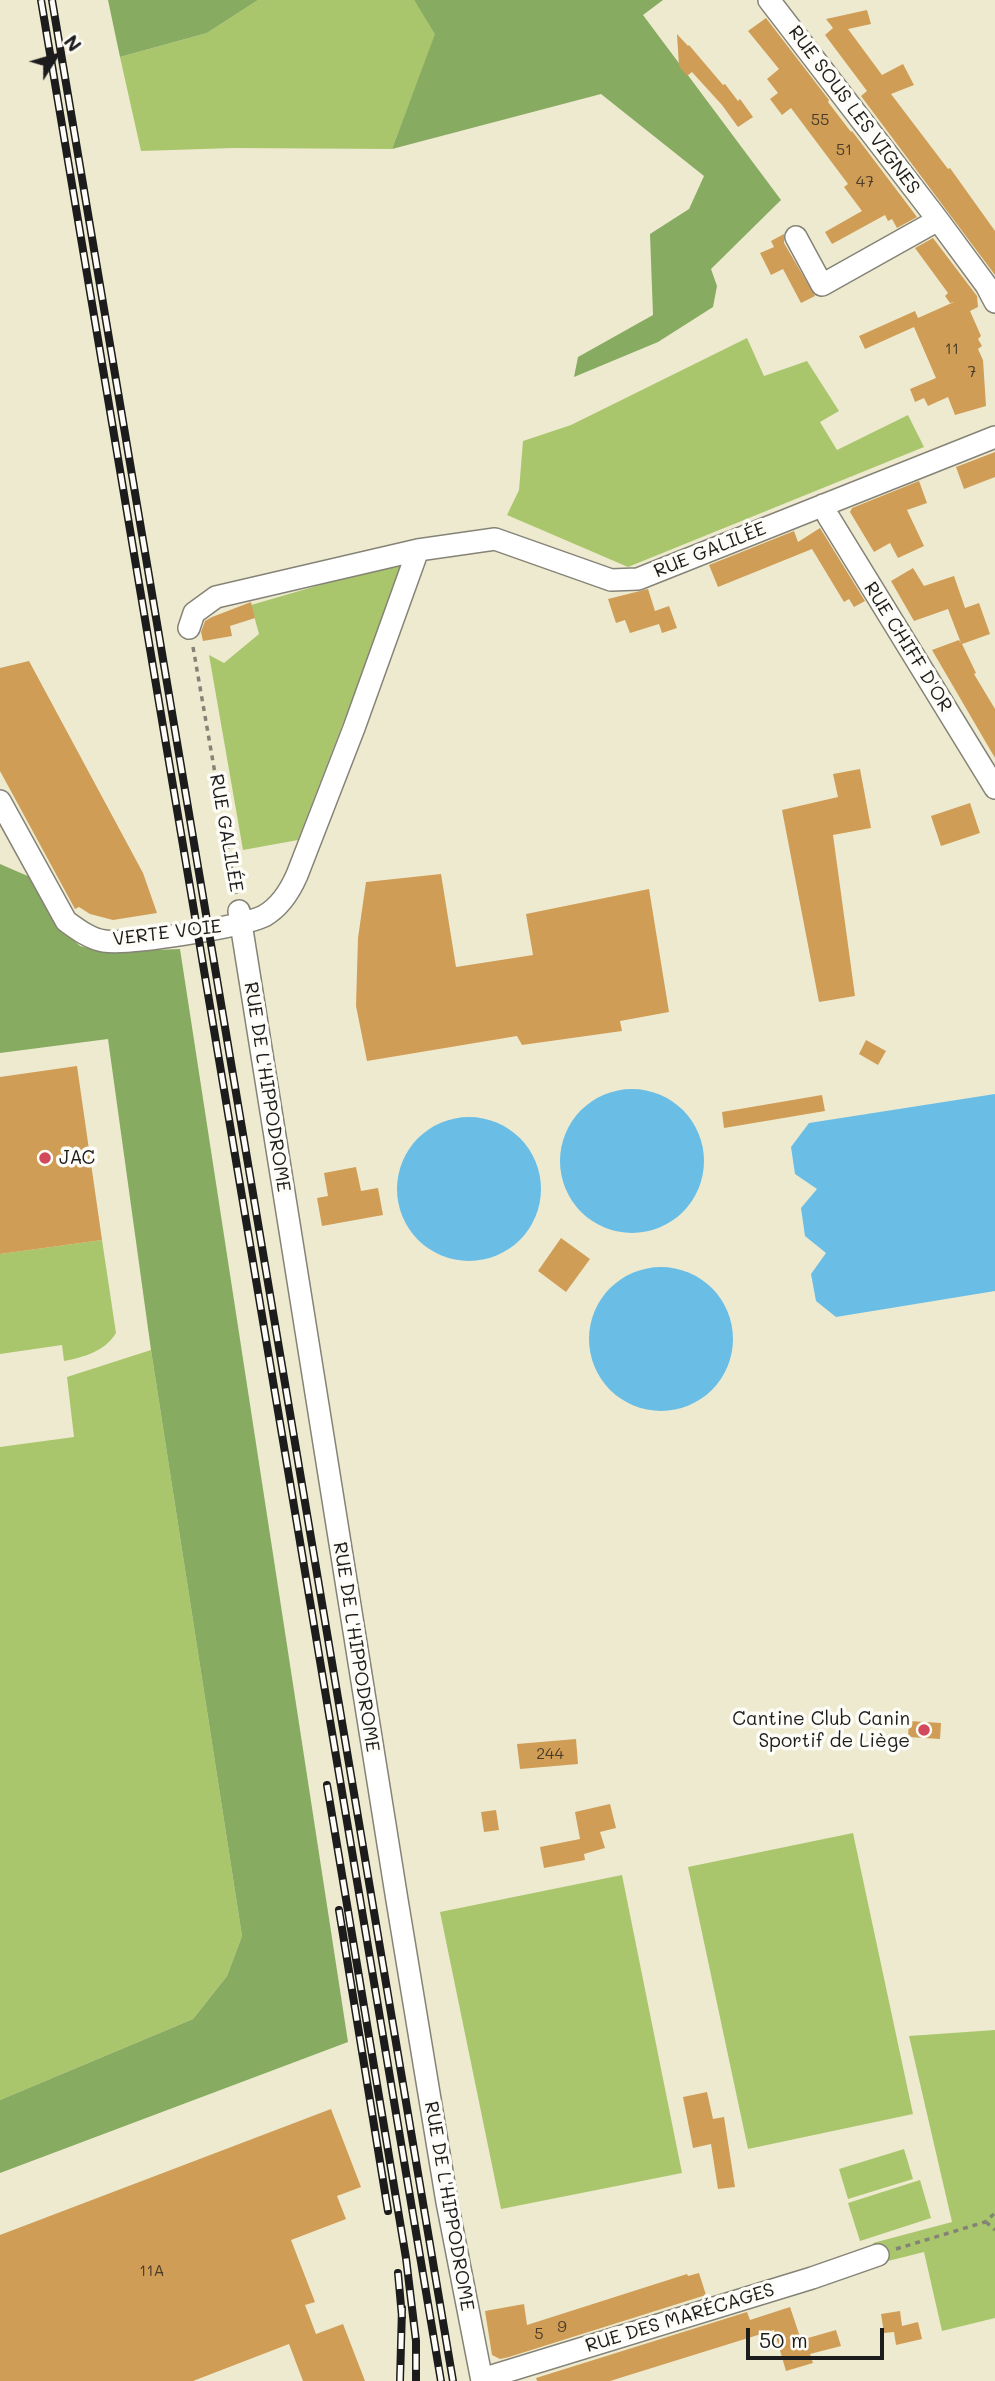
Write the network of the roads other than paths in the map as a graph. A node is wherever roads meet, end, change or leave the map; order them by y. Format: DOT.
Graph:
graph roads {
  1 [pos="769,0"];
  2 [pos="938,220"];
  3 [pos="796,237"];
  4 [pos="995,302"];
  5 [pos="995,437"];
  6 [pos="823,505"];
  7 [pos="418,550"];
  8 [pos="189,628"];
  9 [pos="995,788"];
  10 [pos="0,801"];
  11 [pos="240,918"];
  12 [pos="878,2255"];
  13 [pos="482,2380"];
  1 -- 2 [label="street, RUE SOUS LES VIGNES"];
  2 -- 3 [label="street"];
  2 -- 4 [label="street, RUE SOUS LES VIGNES"];
  5 -- 6 [label="street, RUE GALILÉE"];
  6 -- 7 [label="street, RUE GALILÉE"];
  6 -- 9 [label="street, RUE CHIFF D'OR"];
  7 -- 8 [label="street, RUE GALILÉE"];
  7 -- 11 [label="street"];
  10 -- 11 [label="street, VERTE VOIE"];
  11 -- 13 [label="street, RUE DE L'HIPPODROME"];
  12 -- 13 [label="street, RUE DES MARÉCAGES"];
}
